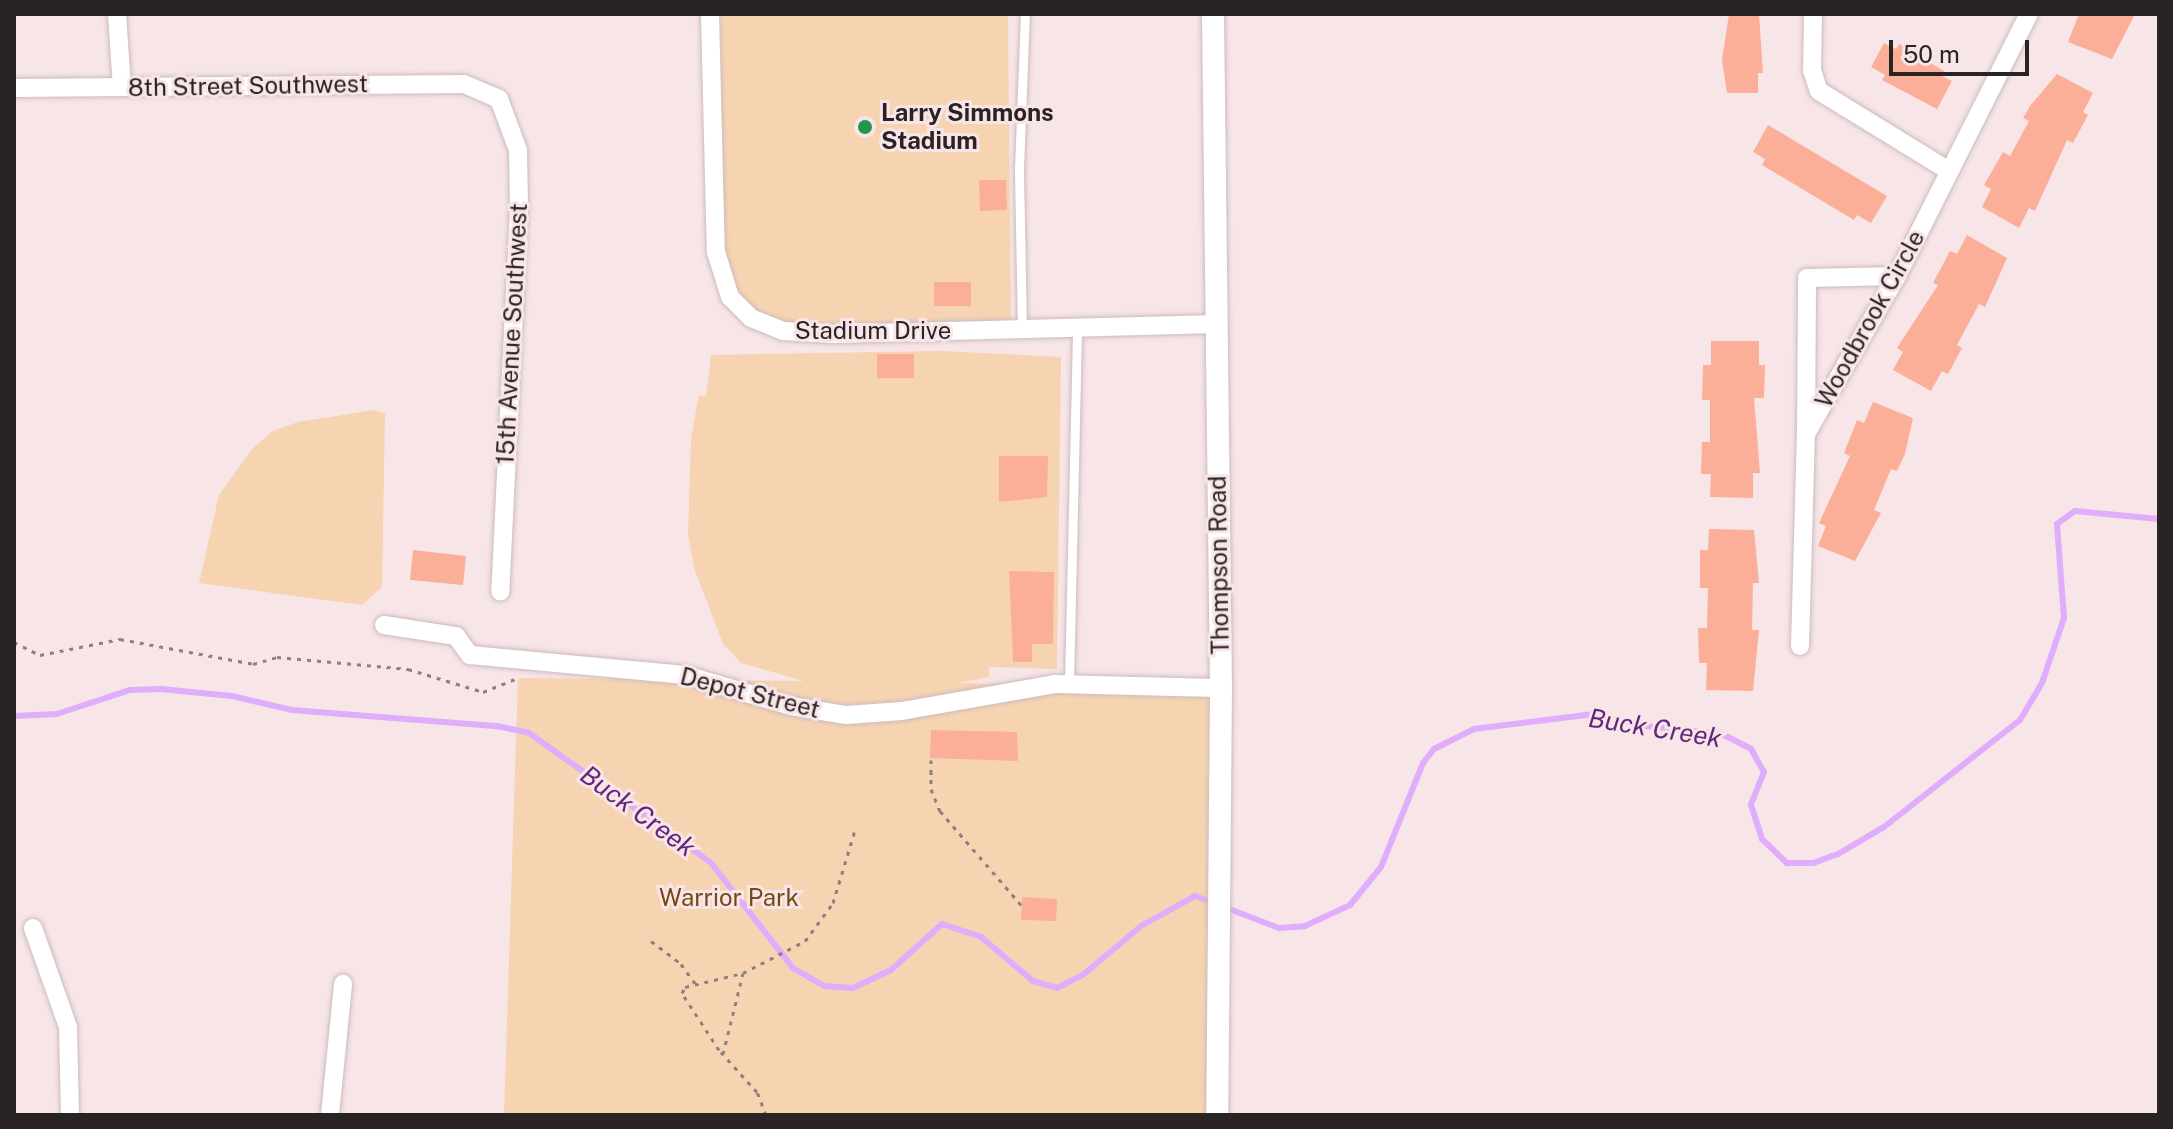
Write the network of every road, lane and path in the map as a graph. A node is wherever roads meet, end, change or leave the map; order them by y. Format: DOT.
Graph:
graph roads {
  1 [pos="117,14"];
  2 [pos="710,14"];
  3 [pos="1025,14"];
  4 [pos="1213,14"];
  5 [pos="1813,14"];
  6 [pos="2029,14"];
  7 [pos="122,87"];
  8 [pos="14,88"];
  9 [pos="482,88"];
  10 [pos="1949,171"];
  11 [pos="1897,276"];
  12 [pos="1217,324"];
  13 [pos="1077,328"];
  14 [pos="1022,329"];
  15 [pos="1806,434"];
  16 [pos="500,592"];
  17 [pos="384,625"];
  18 [pos="14,642"];
  19 [pos="1800,646"];
  20 [pos="524,671"];
  21 [pos="1069,685"];
  22 [pos="1221,688"];
  23 [pos="931,760"];
  24 [pos="855,830"];
  25 [pos="1022,906"];
  26 [pos="33,928"];
  27 [pos="651,941"];
  28 [pos="743,973"];
  29 [pos="343,984"];
  30 [pos="697,986"];
  31 [pos="723,1054"];
  32 [pos="70,1115"];
  33 [pos="330,1115"];
  34 [pos="766,1115"];
  35 [pos="1217,1115"];
  1 -- 7 [label="street"];
  2 -- 14 [label="street, Stadium Drive"];
  3 -- 14 [label="lane"];
  4 -- 12 [label="street, Thompson Road"];
  5 -- 10 [label="street"];
  6 -- 10 [label="street, Woodbrook Circle"];
  7 -- 8 [label="street, 8th Street Southwest"];
  7 -- 9 [label="street, 8th Street Southwest"];
  9 -- 16 [label="street, 15th Avenue Southwest"];
  10 -- 11 [label="street, Woodbrook Circle"];
  11 -- 15 [label="street, Woodbrook Circle"];
  11 -- 15 [label="street"];
  12 -- 13 [label="street, Stadium Drive"];
  12 -- 22 [label="street, Thompson Road"];
  13 -- 14 [label="street, Stadium Drive"];
  13 -- 21 [label="lane"];
  15 -- 19 [label="street, Woodbrook Circle"];
  17 -- 21 [label="street, Depot Street"];
  18 -- 20 [label="path"];
  21 -- 22 [label="street, Depot Street"];
  22 -- 35 [label="street, Thompson Road"];
  23 -- 25 [label="path"];
  24 -- 28 [label="path"];
  26 -- 32 [label="street"];
  27 -- 30 [label="path"];
  28 -- 30 [label="path"];
  28 -- 31 [label="path"];
  29 -- 33 [label="street"];
  30 -- 31 [label="path"];
  31 -- 34 [label="path"];
}
